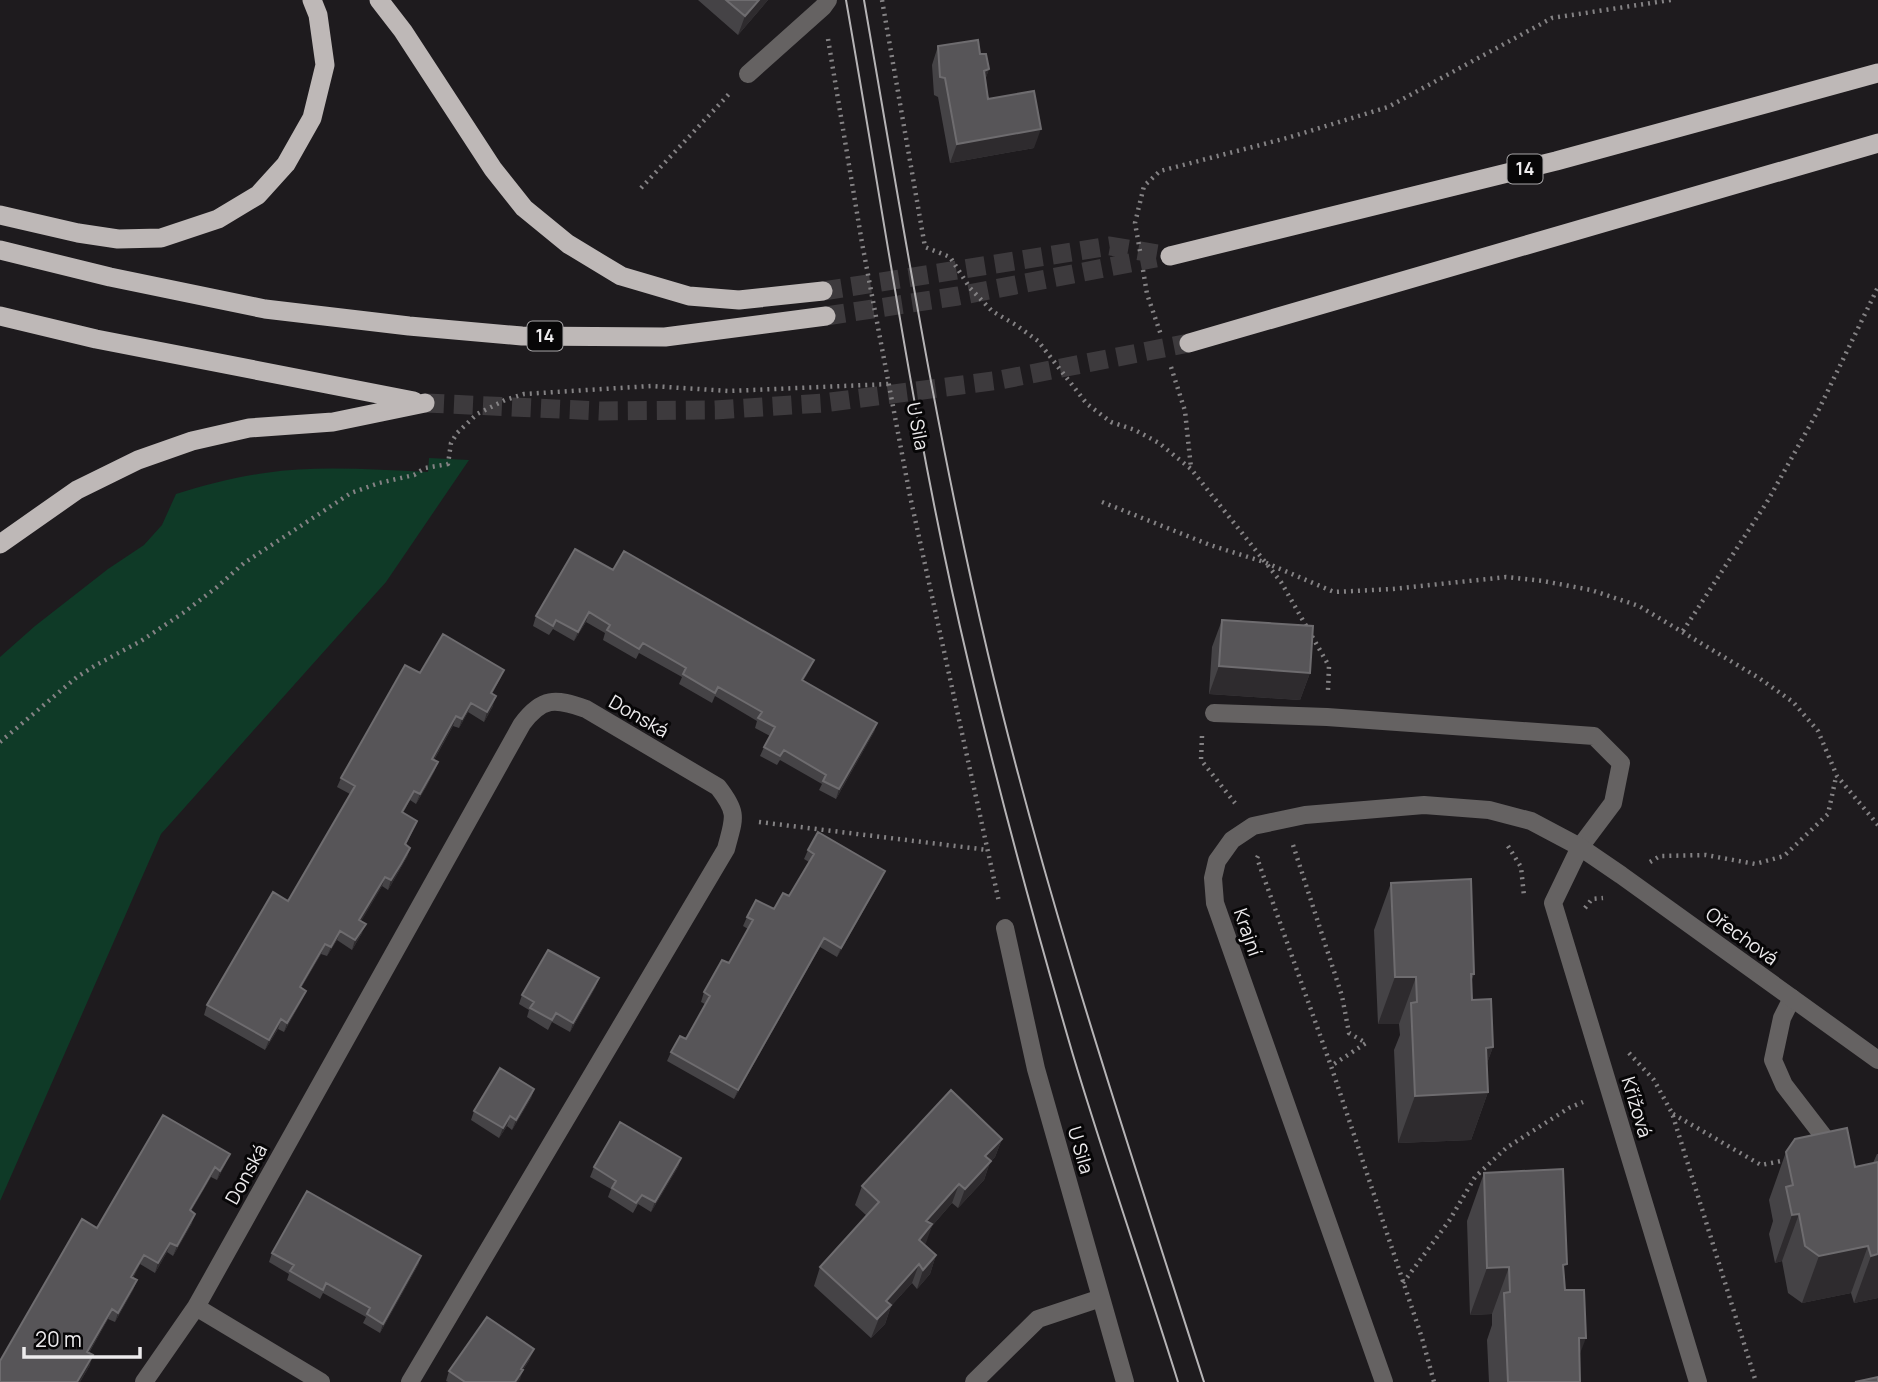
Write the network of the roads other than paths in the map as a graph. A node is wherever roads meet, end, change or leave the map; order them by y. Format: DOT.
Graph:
graph roads {
  1 [pos="312,0"];
  2 [pos="379,0"];
  3 [pos="825,4"];
  4 [pos="1878,73"];
  5 [pos="748,74"];
  6 [pos="1878,142"];
  7 [pos="0,215"];
  8 [pos="0,250"];
  9 [pos="1170,256"];
  10 [pos="823,291"];
  11 [pos="0,316"];
  12 [pos="826,316"];
  13 [pos="1189,343"];
  14 [pos="0,544"];
  15 [pos="1214,713"];
  16 [pos="1580,847"];
  17 [pos="1005,928"];
  18 [pos="1792,998"];
  19 [pos="1878,1060"];
  20 [pos="1834,1150"];
  21 [pos="1101,1298"];
  22 [pos="196,1307"];
  23 [pos="144,1382"];
  24 [pos="321,1382"];
  25 [pos="410,1382"];
  26 [pos="974,1382"];
  27 [pos="1125,1382"];
  28 [pos="1384,1382"];
  29 [pos="1698,1382"];
  1 -- 7 [label="highway"];
  2 -- 10 [label="highway"];
  3 -- 5 [label="street"];
  4 -- 9 [label="highway, 14"];
  6 -- 13 [label="highway"];
  8 -- 12 [label="highway, 14"];
  11 -- 14 [label="highway"];
  15 -- 16 [label="street, Křížová"];
  16 -- 18 [label="street, Ořechová"];
  16 -- 28 [label="street, Krajní"];
  16 -- 29 [label="street, Křížová"];
  17 -- 21 [label="street, U Sila"];
  18 -- 19 [label="street, Ořechová"];
  18 -- 20 [label="street"];
  21 -- 26 [label="street"];
  21 -- 27 [label="street, U Sila"];
  22 -- 23 [label="street, Donská"];
  22 -- 24 [label="street"];
  22 -- 25 [label="street, Donská"];
}
